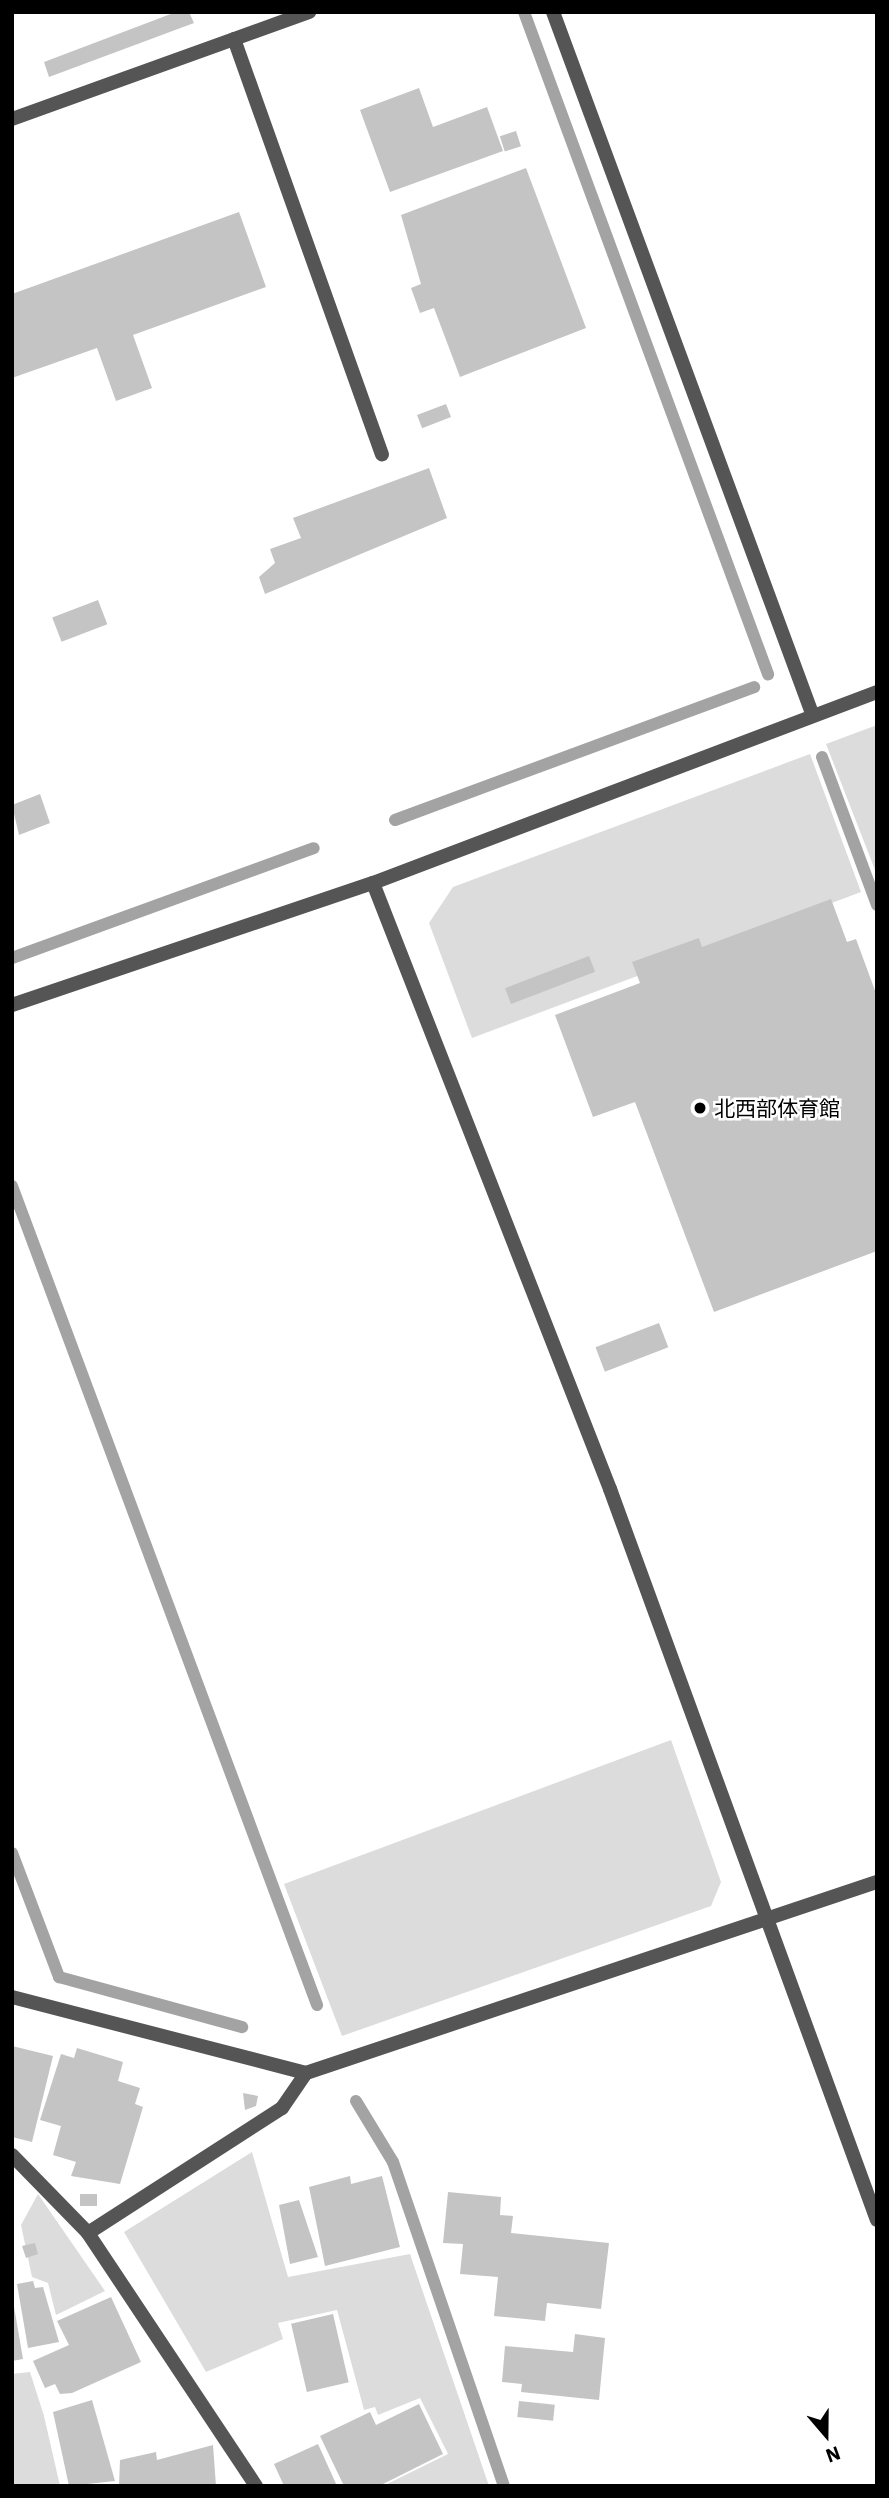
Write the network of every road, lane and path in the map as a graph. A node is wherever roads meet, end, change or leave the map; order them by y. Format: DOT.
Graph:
graph roads {
  1 [pos="309,12"];
  2 [pos="553,12"];
  3 [pos="234,39"];
  4 [pos="12,119"];
  5 [pos="382,454"];
  6 [pos="877,692"];
  7 [pos="813,716"];
  8 [pos="373,883"];
  9 [pos="12,1005"];
  10 [pos="877,1882"];
  11 [pos="766,1919"];
  12 [pos="12,1997"];
  13 [pos="306,2073"];
  14 [pos="12,2155"];
  15 [pos="877,2220"];
  16 [pos="88,2233"];
  17 [pos="256,2486"];
  1 -- 3 [label="street"];
  2 -- 7 [label="street"];
  3 -- 4 [label="street"];
  3 -- 5 [label="street"];
  6 -- 7 [label="street"];
  7 -- 8 [label="street"];
  8 -- 9 [label="street"];
  8 -- 11 [label="street"];
  10 -- 11 [label="street"];
  11 -- 13 [label="street"];
  11 -- 15 [label="street"];
  12 -- 13 [label="street"];
  13 -- 16 [label="street"];
  14 -- 16 [label="street"];
  16 -- 17 [label="street"];
}
